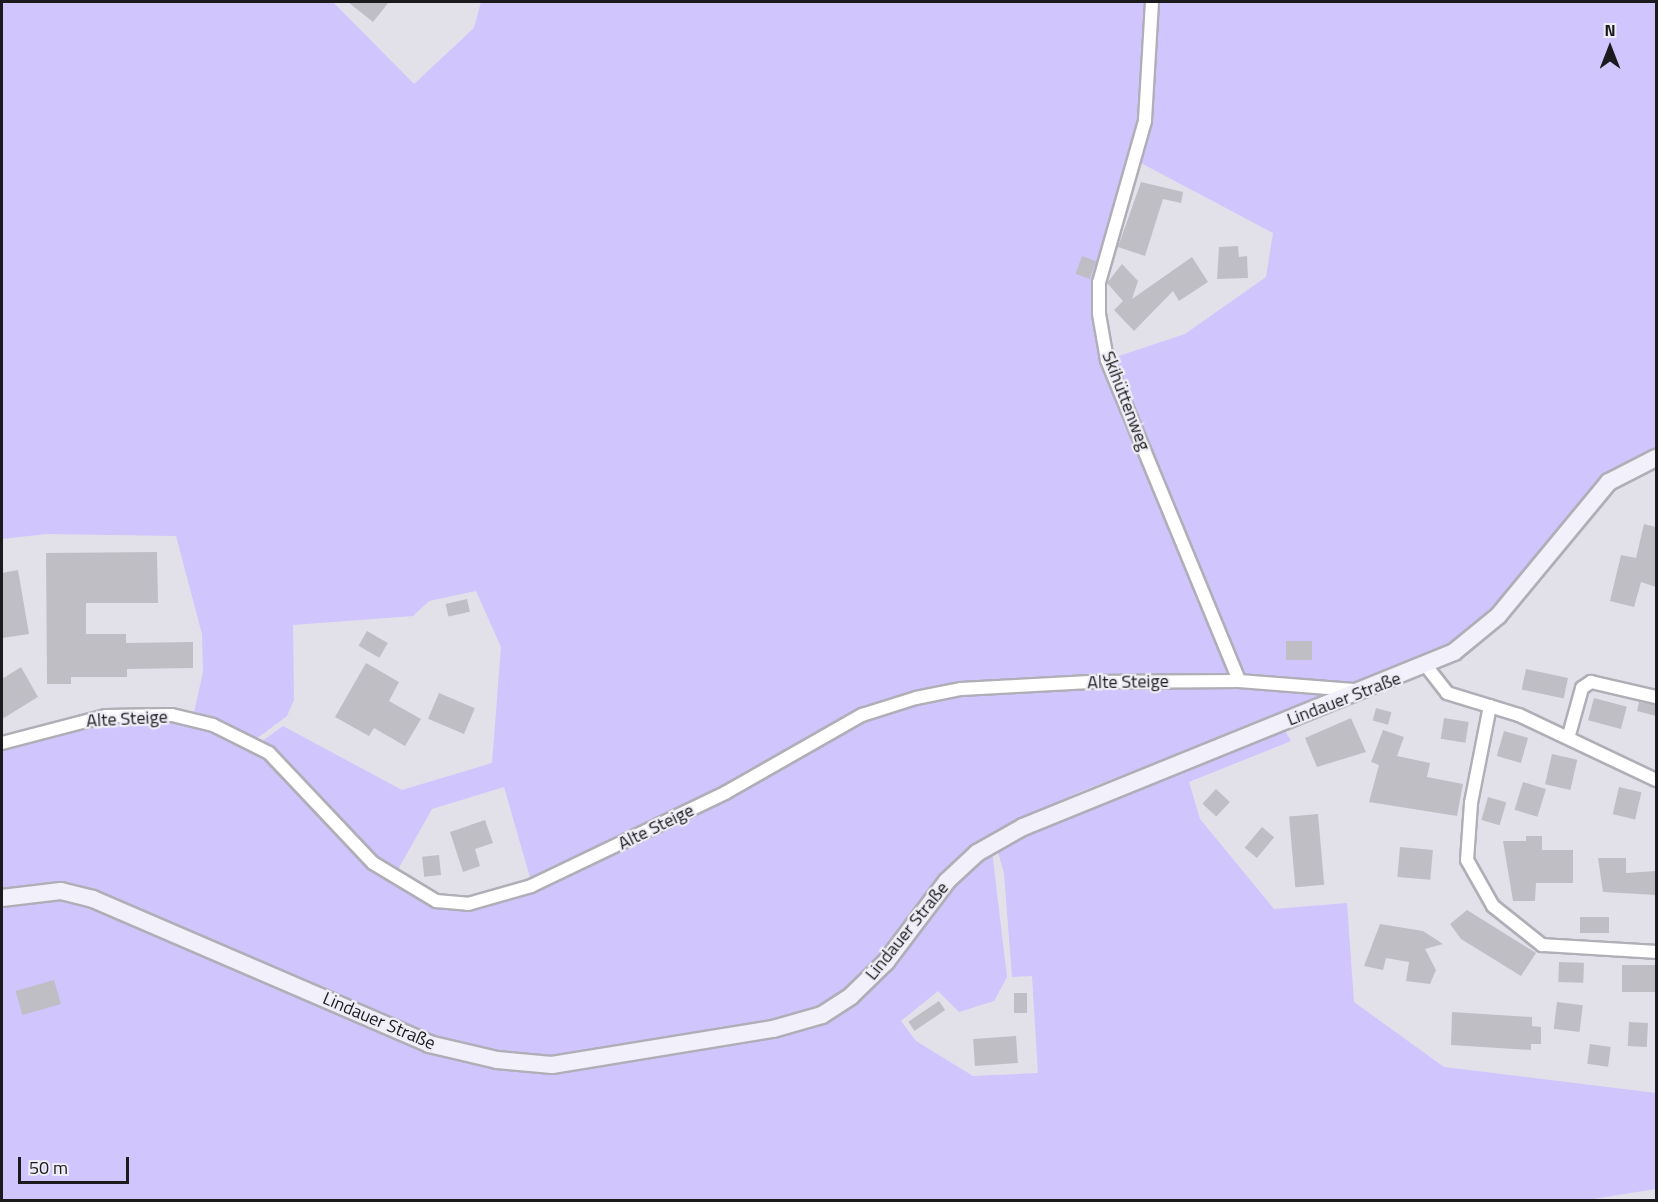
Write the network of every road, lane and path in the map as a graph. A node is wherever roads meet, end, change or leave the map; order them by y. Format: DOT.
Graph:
graph roads {
  1 [pos="1152,2"];
  2 [pos="1656,458"];
  3 [pos="1427,667"];
  4 [pos="1239,681"];
  5 [pos="1364,691"];
  6 [pos="1656,697"];
  7 [pos="1490,706"];
  8 [pos="1569,735"];
  9 [pos="2,743"];
  10 [pos="1656,780"];
  11 [pos="2,898"];
  12 [pos="1656,952"];
  1 -- 4 [label="street, Skihüttenweg"];
  2 -- 3 [label="main road, Lindauer Straße"];
  3 -- 5 [label="main road, Lindauer Straße"];
  3 -- 7 [label="street"];
  4 -- 5 [label="street, Alte Steige"];
  4 -- 9 [label="street, Alte Steige"];
  5 -- 11 [label="main road, Lindauer Straße"];
  6 -- 8 [label="street"];
  7 -- 8 [label="street"];
  7 -- 12 [label="street"];
  8 -- 10 [label="street"];
}
